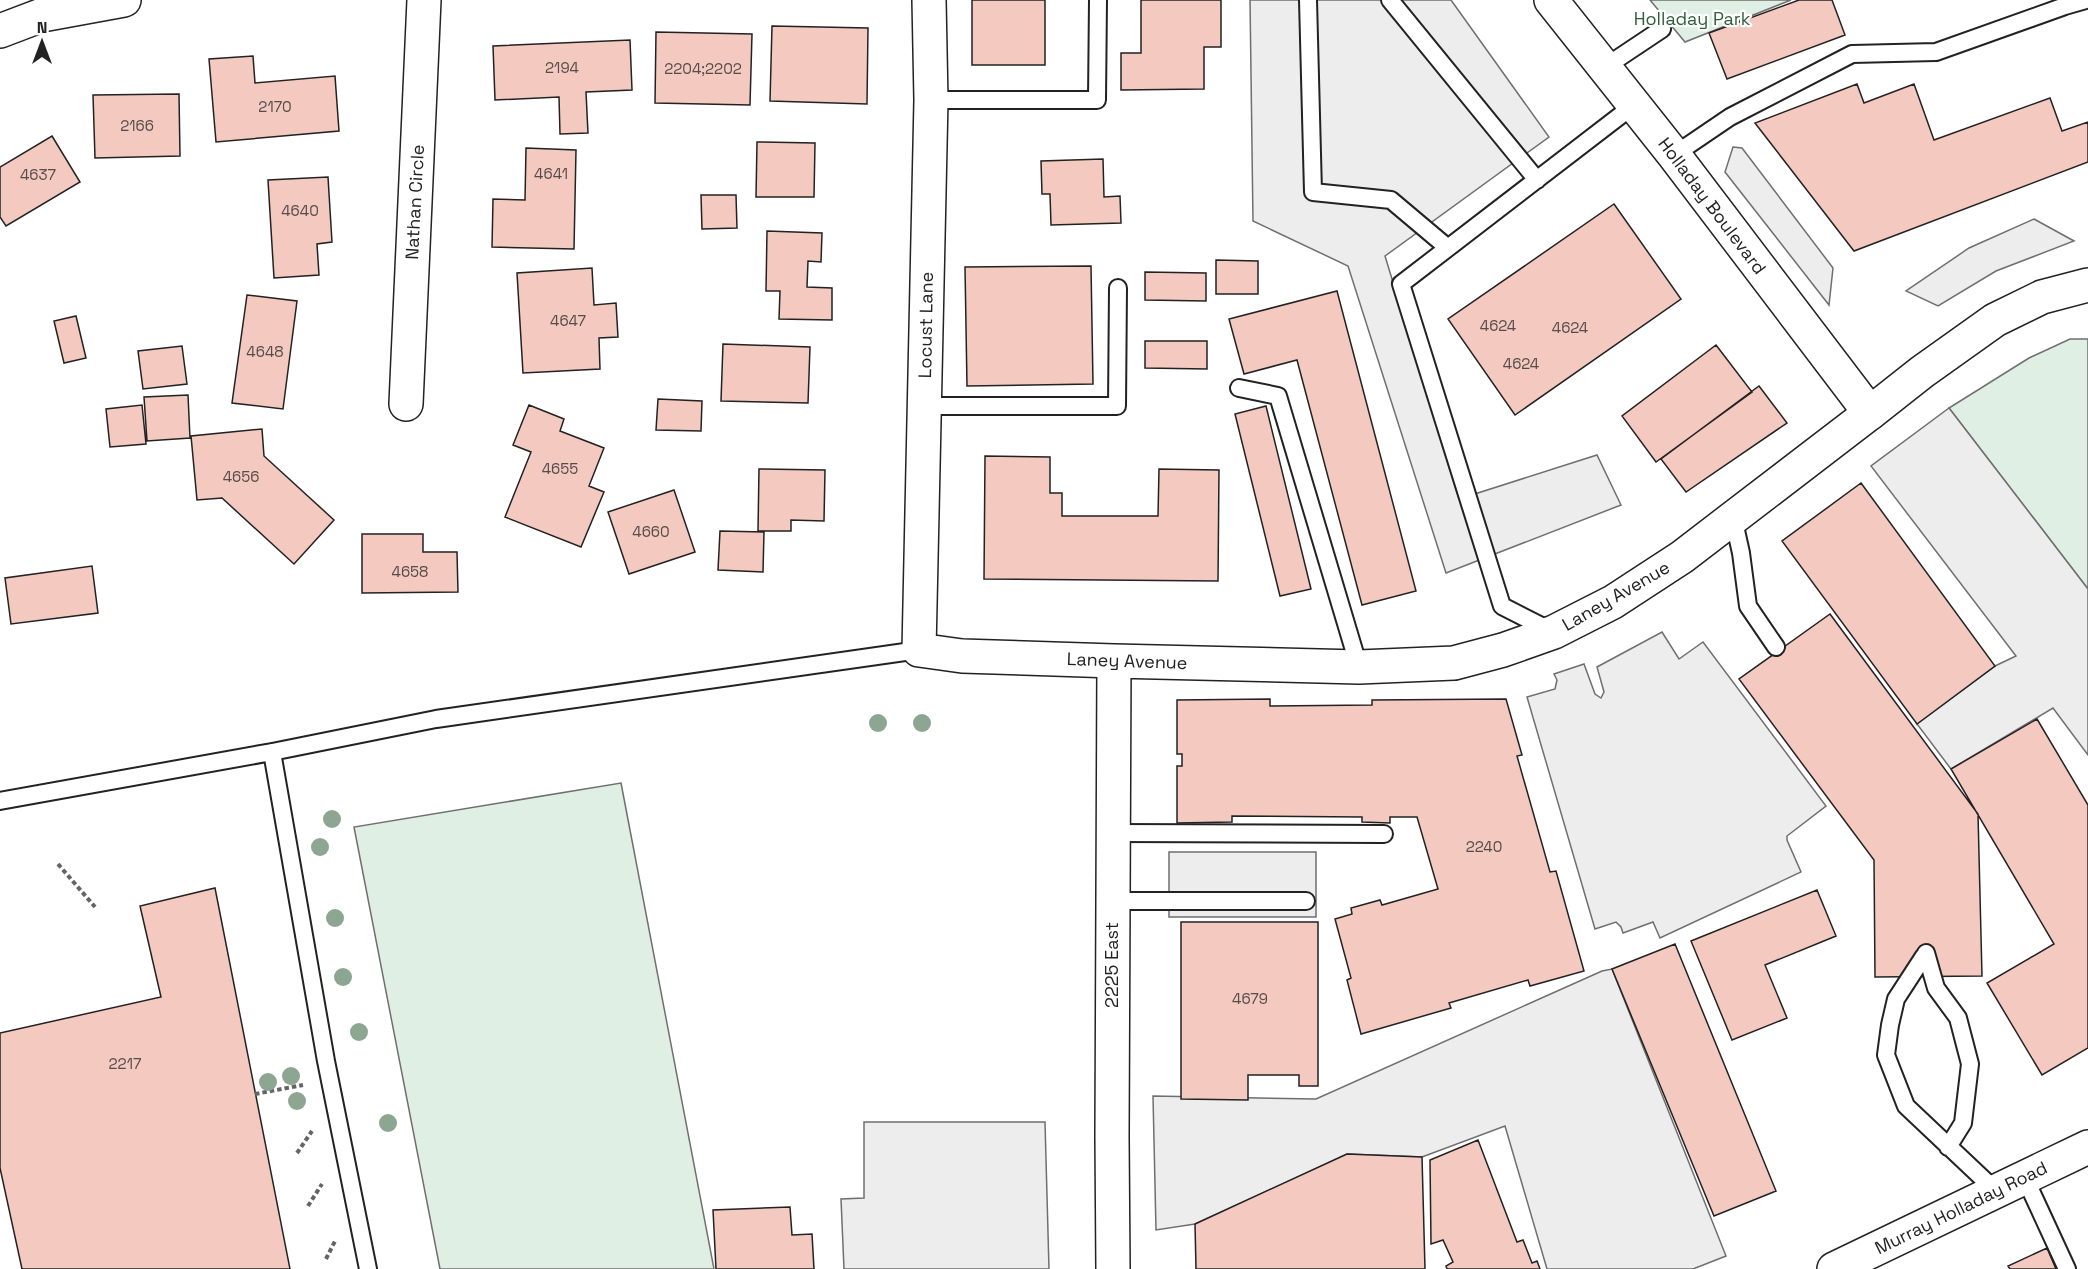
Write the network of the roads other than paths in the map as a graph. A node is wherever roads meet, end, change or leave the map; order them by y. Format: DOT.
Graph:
graph roads {
  1 [pos="124,0"];
  2 [pos="424,0"];
  3 [pos="930,0"];
  4 [pos="1098,0"];
  5 [pos="1308,0"];
  6 [pos="1390,0"];
  7 [pos="1551,0"];
  8 [pos="2086,0"];
  9 [pos="1662,30"];
  10 [pos="0,31"];
  11 [pos="1605,67"];
  12 [pos="931,100"];
  13 [pos="1634,105"];
  14 [pos="1674,154"];
  15 [pos="1537,180"];
  16 [pos="1448,248"];
  17 [pos="2088,285"];
  18 [pos="1118,288"];
  19 [pos="1239,388"];
  20 [pos="406,404"];
  21 [pos="924,406"];
  22 [pos="1870,413"];
  23 [pos="1733,517"];
  24 [pos="1554,632"];
  25 [pos="1776,647"];
  26 [pos="919,650"];
  27 [pos="1114,661"];
  28 [pos="1359,667"];
  29 [pos="272,752"];
  30 [pos="0,801"];
  31 [pos="1113,833"];
  32 [pos="1384,834"];
  33 [pos="1113,901"];
  34 [pos="1306,901"];
  35 [pos="1948,1147"];
  36 [pos="2088,1147"];
  37 [pos="2011,1185"];
  38 [pos="368,1269"];
  39 [pos="1113,1269"];
  40 [pos="1834,1269"];
  41 [pos="2067,1269"];
  1 -- 10 [label="street"];
  2 -- 20 [label="street, Nathan Circle"];
  3 -- 12 [label="street, Locust Lane"];
  4 -- 12 [label="lane"];
  5 -- 16 [label="lane"];
  6 -- 15 [label="lane"];
  7 -- 11 [label="street, Holladay Boulevard"];
  8 -- 14 [label="lane"];
  9 -- 11 [label="lane"];
  11 -- 13 [label="street, Holladay Boulevard"];
  12 -- 21 [label="street, Locust Lane"];
  13 -- 14 [label="street, Holladay Boulevard"];
  13 -- 15 [label="lane"];
  14 -- 22 [label="street, Holladay Boulevard"];
  15 -- 16 [label="lane"];
  16 -- 24 [label="lane"];
  17 -- 22 [label="street, Laney Avenue"];
  18 -- 21 [label="lane"];
  19 -- 28 [label="lane"];
  21 -- 26 [label="street, Locust Lane"];
  22 -- 23 [label="street, Laney Avenue"];
  23 -- 24 [label="street, Laney Avenue"];
  23 -- 25 [label="lane"];
  24 -- 28 [label="street, Laney Avenue"];
  26 -- 27 [label="street, Laney Avenue"];
  26 -- 29 [label="lane"];
  27 -- 28 [label="street, Laney Avenue"];
  27 -- 31 [label="street, 2225 East"];
  29 -- 30 [label="lane"];
  29 -- 38 [label="lane"];
  31 -- 32 [label="lane"];
  31 -- 33 [label="street, 2225 East"];
  33 -- 34 [label="lane"];
  33 -- 39 [label="street, 2225 East"];
  35 -- 35 [label="lane"];
  35 -- 37 [label="lane"];
  36 -- 37 [label="street, Murray Holladay Road"];
  37 -- 40 [label="street, Murray Holladay Road"];
  37 -- 41 [label="lane"];
}
